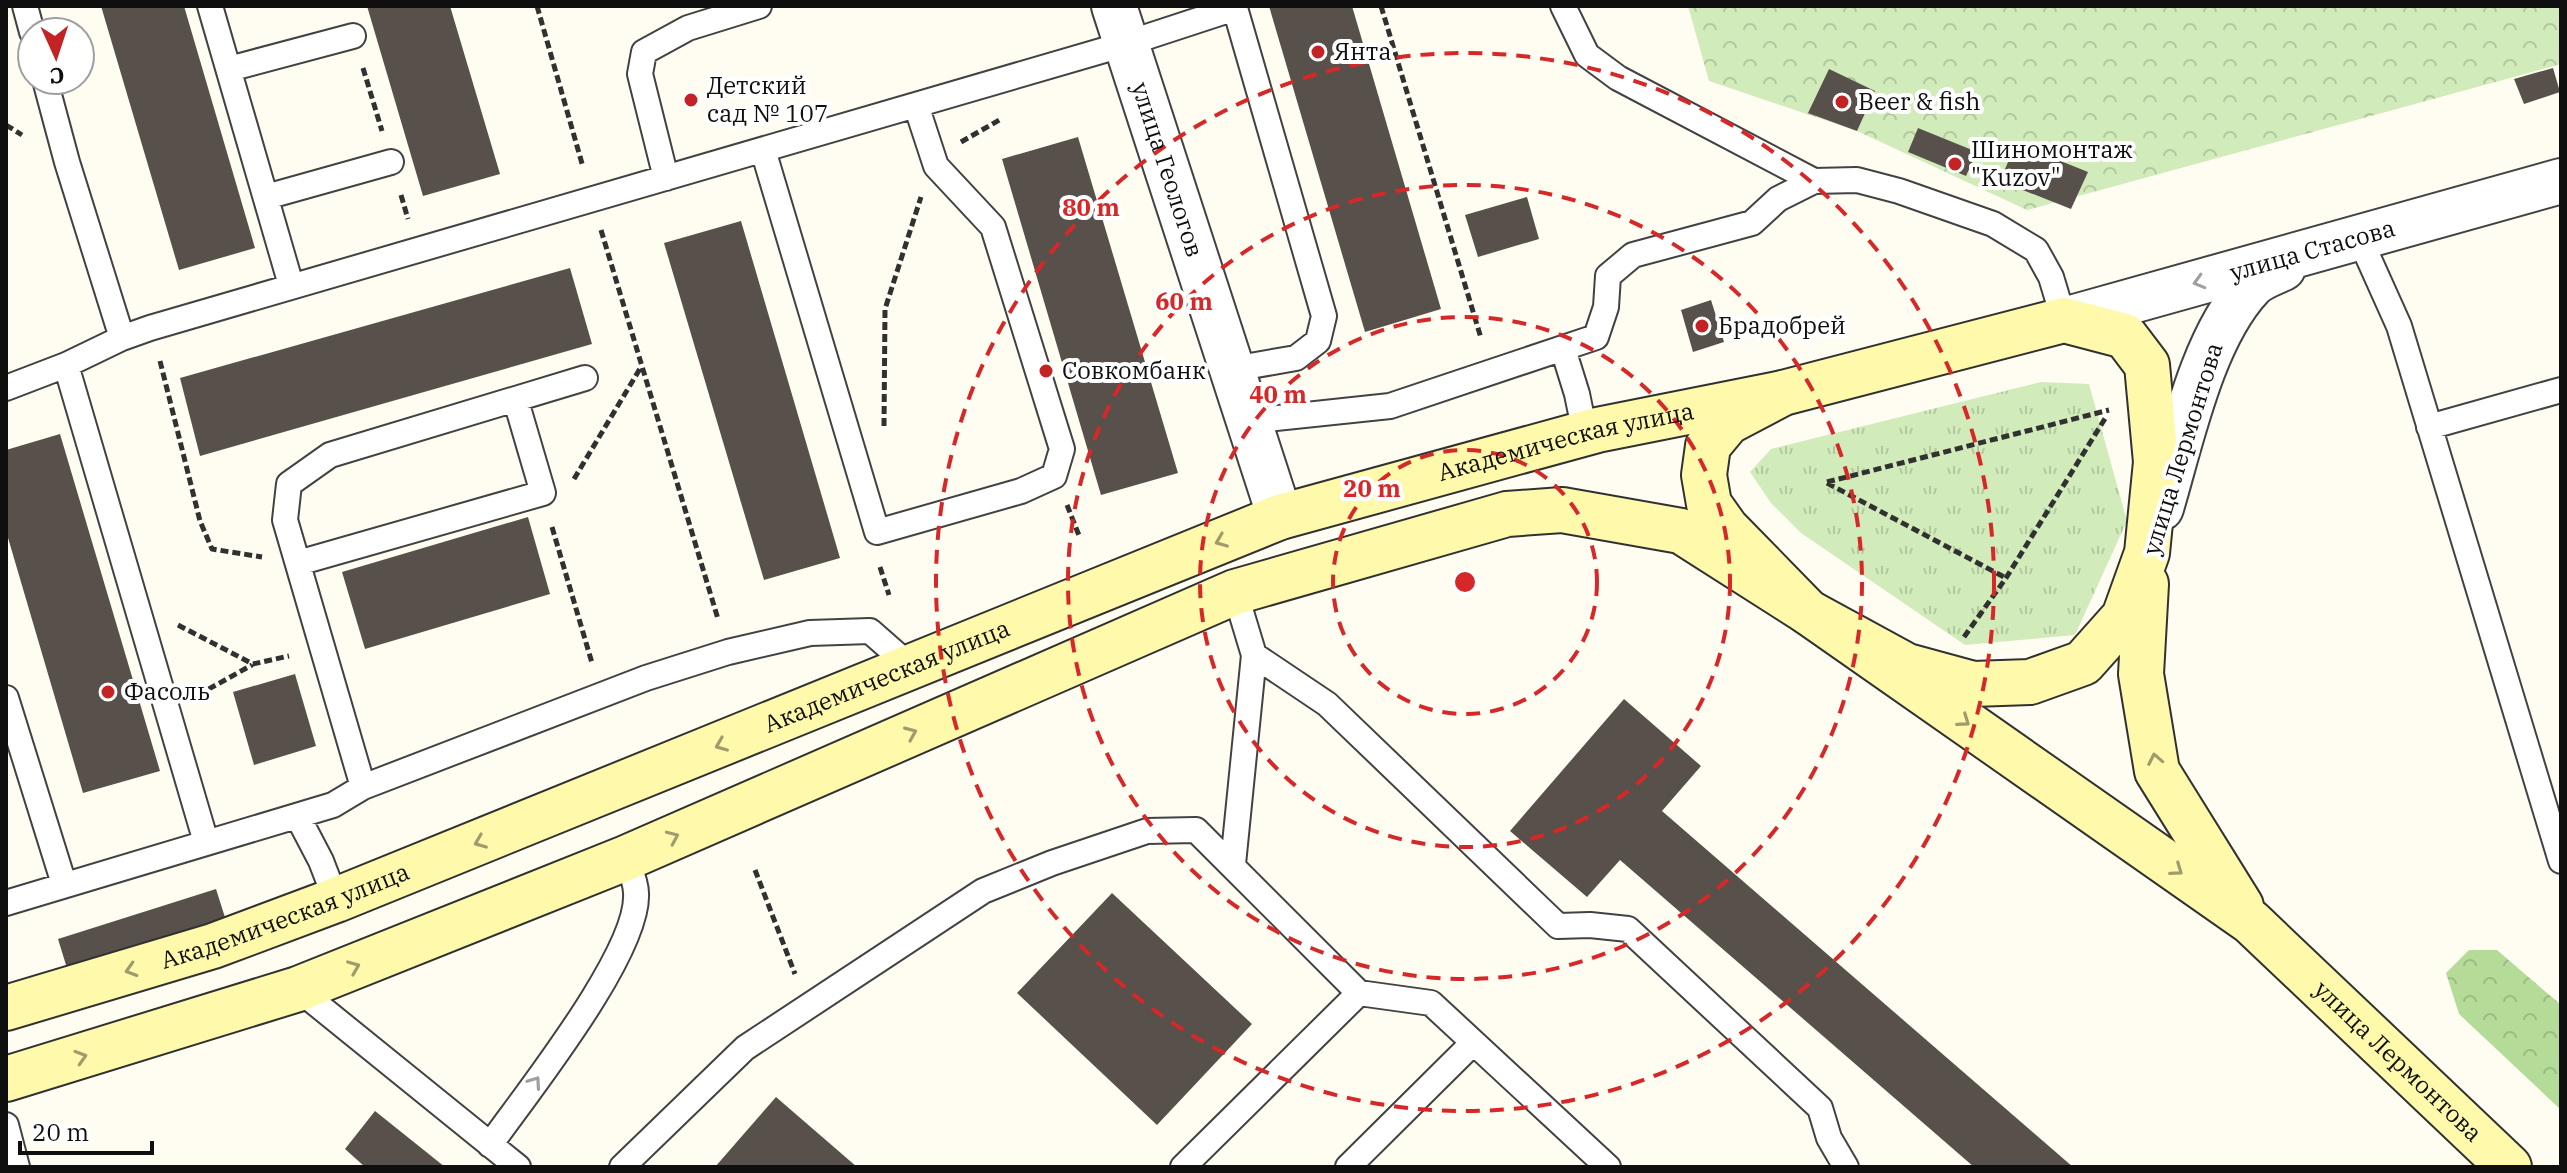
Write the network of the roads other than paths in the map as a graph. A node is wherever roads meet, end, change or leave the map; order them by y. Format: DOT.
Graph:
graph roads {
  1 [pos="210,6"];
  2 [pos="759,6"];
  3 [pos="1563,6"];
  4 [pos="1235,7"];
  5 [pos="1119,25"];
  6 [pos="353,36"];
  7 [pos="229,69"];
  8 [pos="49,96"];
  9 [pos="916,105"];
  10 [pos="763,150"];
  11 [pos="391,162"];
  12 [pos="666,178"];
  13 [pos="1814,181"];
  14 [pos="2561,181"];
  15 [pos="266,197"];
  16 [pos="2343,241"];
  17 [pos="291,285"];
  18 [pos="2064,320"];
  19 [pos="122,338"];
  20 [pos="1563,349"];
  21 [pos="66,365"];
  22 [pos="1233,369"];
  23 [pos="585,378"];
  24 [pos="6,388"];
  25 [pos="2561,390"];
  26 [pos="1783,393"];
  27 [pos="516,401"];
  28 [pos="1249,421"];
  29 [pos="2429,427"];
  30 [pos="1585,433"];
  31 [pos="1280,517"];
  32 [pos="2147,553"];
  33 [pos="298,563"];
  34 [pos="1235,592"];
  35 [pos="1808,612"];
  36 [pos="1254,655"];
  37 [pos="911,667"];
  38 [pos="6,698"];
  39 [pos="363,787"];
  40 [pos="298,817"];
  41 [pos="206,842"];
  42 [pos="626,858"];
  43 [pos="2561,861"];
  44 [pos="1233,864"];
  45 [pos="64,884"];
  46 [pos="336,900"];
  47 [pos="6,903"];
  48 [pos="2251,922"];
  49 [pos="298,989"];
  50 [pos="1359,993"];
  51 [pos="6,1008"];
  52 [pos="1473,1043"];
  53 [pos="6,1079"];
  54 [pos="6,1125"];
  55 [pos="490,1145"];
  56 [pos="1596,1163"];
  57 [pos="17,1167"];
  58 [pos="518,1167"];
  59 [pos="622,1167"];
  60 [pos="1183,1167"];
  61 [pos="1348,1167"];
  62 [pos="1846,1167"];
  63 [pos="2509,1167"];
  1 -- 7 [label="lane"];
  2 -- 12 [label="lane"];
  3 -- 13 [label="lane"];
  4 -- 5 [label="lane"];
  4 -- 22 [label="lane"];
  5 -- 9 [label="lane"];
  5 -- 22 [label="street, улица Геологов"];
  6 -- 7 [label="lane"];
  7 -- 15 [label="lane"];
  8 -- 19 [label="lane"];
  9 -- 10 [label="lane"];
  9 -- 10 [label="lane"];
  10 -- 12 [label="lane"];
  11 -- 15 [label="lane"];
  12 -- 17 [label="lane"];
  13 -- 18 [label="lane"];
  13 -- 20 [label="lane"];
  14 -- 16 [label="street, улица Стасова"];
  15 -- 17 [label="lane"];
  16 -- 18 [label="street, улица Стасова, one-way"];
  16 -- 29 [label="lane"];
  16 -- 32 [label="street, улица Лермонтова"];
  17 -- 19 [label="lane"];
  18 -- 26 [label="main road"];
  18 -- 32 [label="main road"];
  19 -- 21 [label="lane"];
  20 -- 28 [label="lane"];
  20 -- 30 [label="lane"];
  21 -- 24 [label="lane"];
  21 -- 41 [label="lane"];
  22 -- 28 [label="street, улица Геологов"];
  23 -- 27 [label="lane"];
  25 -- 29 [label="lane"];
  26 -- 30 [label="main road, Академическая улица"];
  26 -- 35 [label="main road"];
  27 -- 33 [label="lane"];
  27 -- 33 [label="lane"];
  28 -- 31 [label="street, улица Геологов"];
  29 -- 43 [label="lane"];
  30 -- 31 [label="main road, Академическая улица"];
  31 -- 37 [label="main road, Академическая улица, one-way"];
  32 -- 35 [label="main road"];
  48 -- 32 [label="main road, улица Лермонтова, one-way"];
  33 -- 39 [label="lane"];
  34 -- 35 [label="main road, улица Лермонтова"];
  34 -- 36 [label="lane"];
  42 -- 34 [label="main road, one-way"];
  35 -- 48 [label="main road, улица Лермонтова, one-way"];
  36 -- 44 [label="lane"];
  36 -- 62 [label="lane"];
  37 -- 39 [label="lane"];
  37 -- 46 [label="main road, Академическая улица, one-way"];
  38 -- 45 [label="lane"];
  39 -- 40 [label="lane"];
  40 -- 41 [label="lane"];
  40 -- 46 [label="lane"];
  41 -- 45 [label="lane"];
  49 -- 42 [label="main road, one-way"];
  55 -- 42 [label="lane, one-way"];
  44 -- 50 [label="lane"];
  44 -- 59 [label="lane"];
  45 -- 47 [label="lane"];
  46 -- 51 [label="main road, Академическая улица, one-way"];
  48 -- 63 [label="main road, улица Лермонтова"];
  53 -- 49 [label="main road, one-way"];
  49 -- 55 [label="lane"];
  50 -- 52 [label="lane"];
  50 -- 60 [label="lane"];
  52 -- 56 [label="lane"];
  52 -- 61 [label="lane"];
  54 -- 57 [label="lane"];
  55 -- 58 [label="lane"];
}
